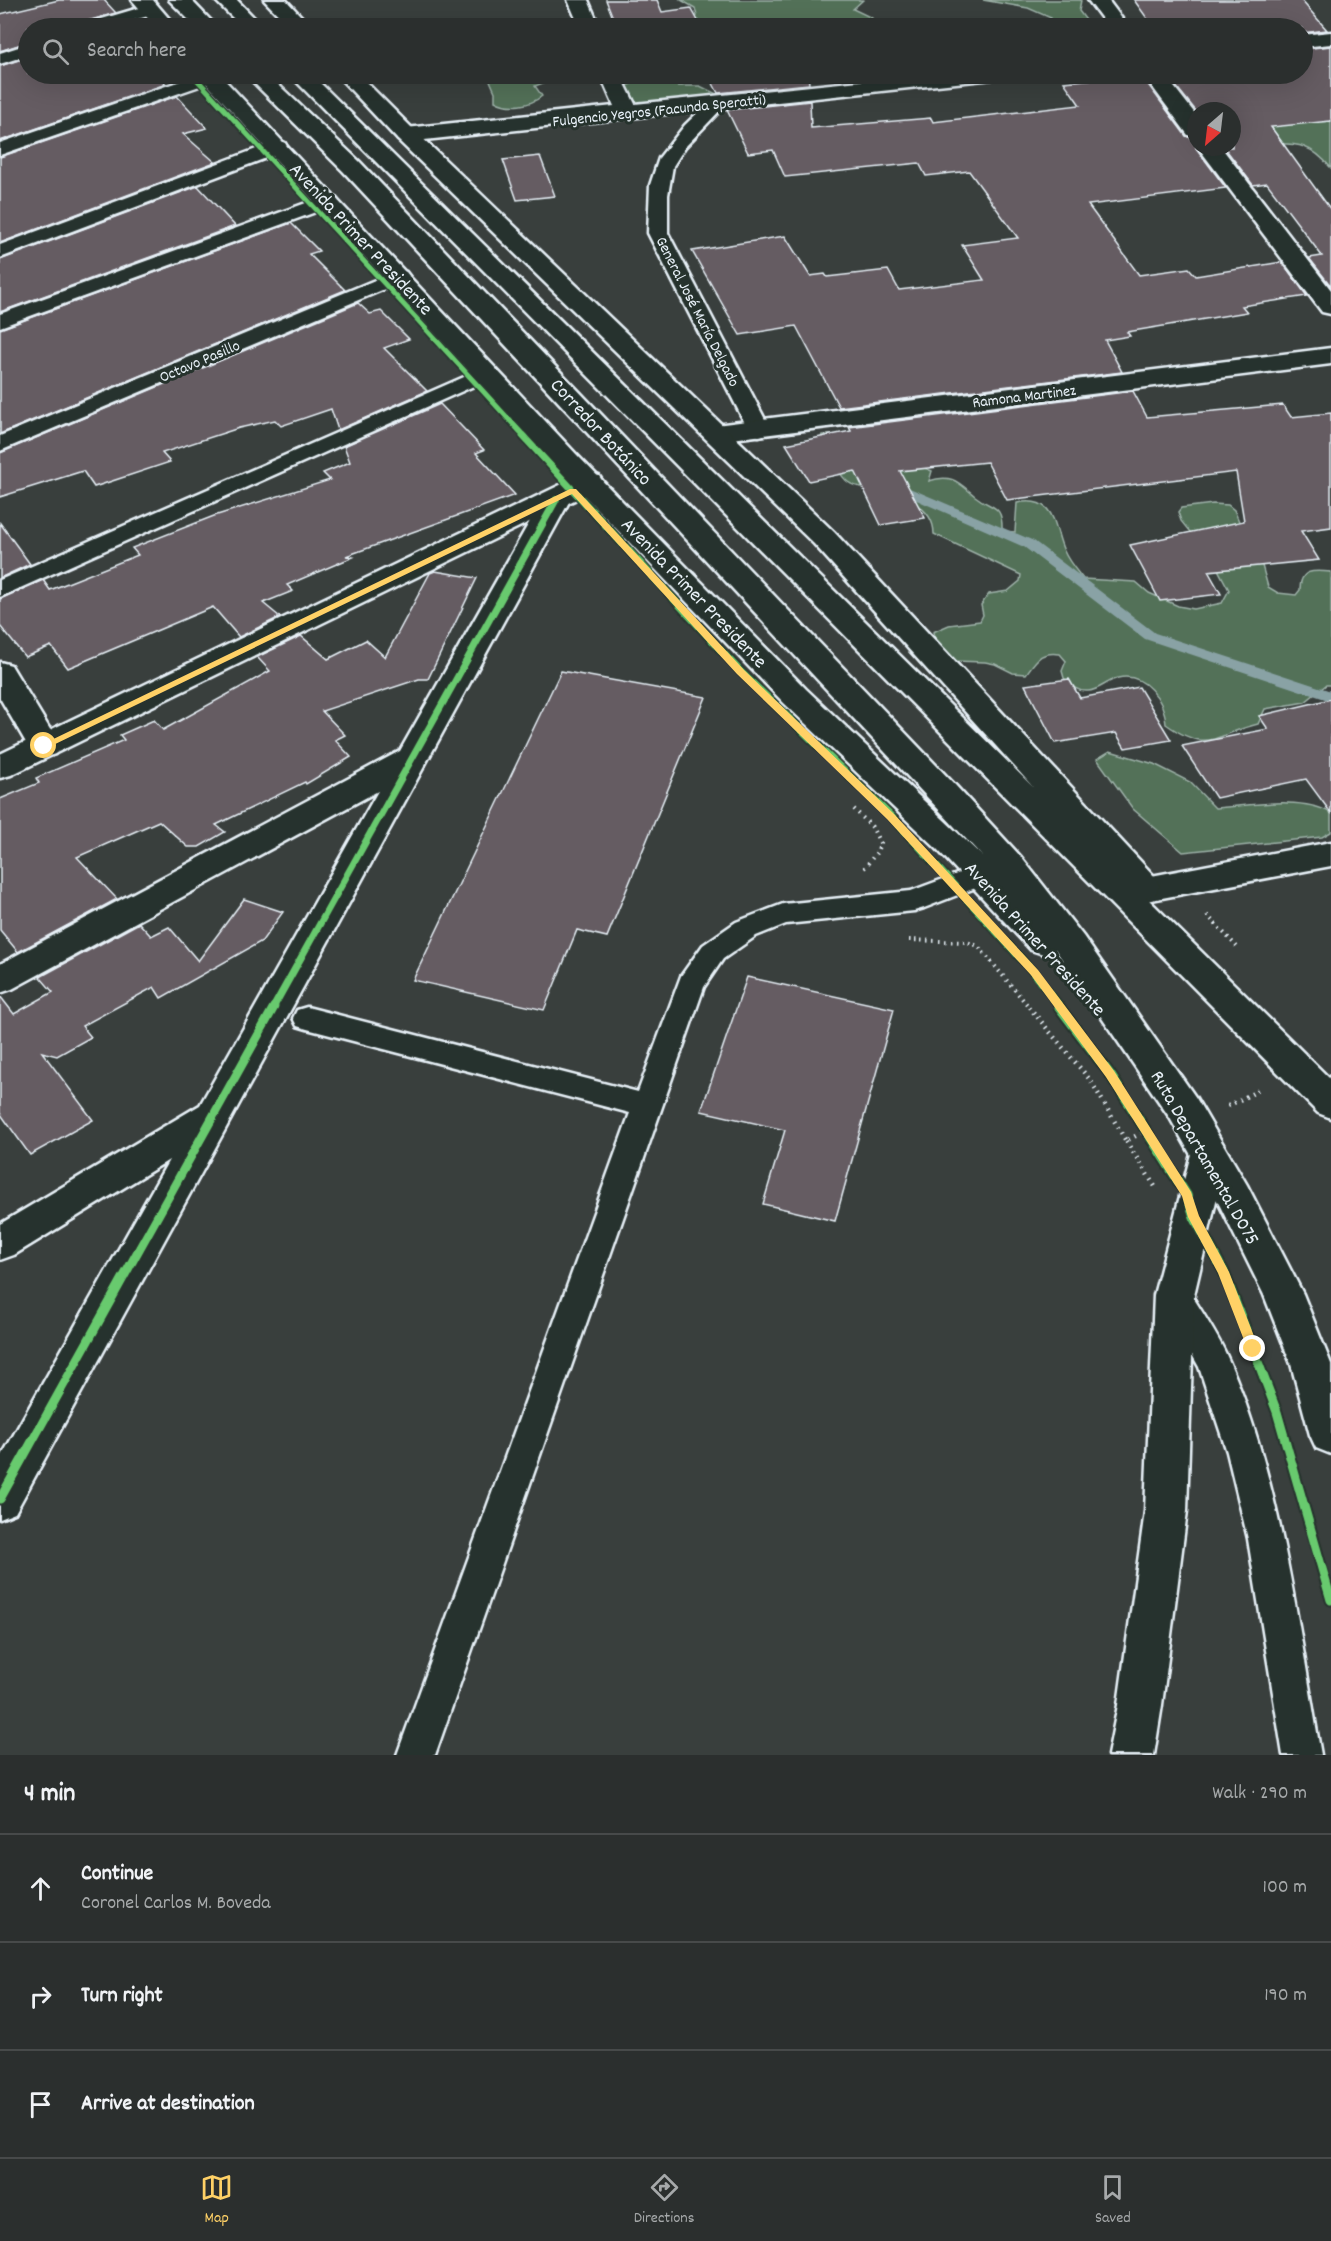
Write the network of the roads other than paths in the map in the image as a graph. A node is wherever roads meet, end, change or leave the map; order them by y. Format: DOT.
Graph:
graph roads {
  1 [pos="179,0"];
  2 [pos="225,0"];
  3 [pos="274,0"];
  4 [pos="578,0"];
  5 [pos="1098,0"];
  6 [pos="146,5"];
  7 [pos="115,18"];
  8 [pos="157,18"];
  9 [pos="198,18"];
  10 [pos="244,18"];
  11 [pos="292,18"];
  12 [pos="586,18"];
  13 [pos="1112,18"];
  14 [pos="1331,38"];
  15 [pos="1313,40"];
  16 [pos="18,52"];
  17 [pos="0,58"];
  18 [pos="184,84"];
  19 [pos="218,84"];
  20 [pos="265,84"];
  21 [pos="309,84"];
  22 [pos="356,84"];
  23 [pos="615,84"];
  24 [pos="889,84"];
  25 [pos="1161,84"];
  26 [pos="719,102"];
  27 [pos="628,112"];
  28 [pos="1187,118"];
  29 [pos="406,135"];
  30 [pos="278,147"];
  31 [pos="0,149"];
  32 [pos="1216,156"];
  33 [pos="328,201"];
  34 [pos="0,252"];
  35 [pos="399,276"];
  36 [pos="1331,307"];
  37 [pos="0,321"];
  38 [pos="1331,356"];
  39 [pos="487,373"];
  40 [pos="759,429"];
  41 [pos="716,433"];
  42 [pos="0,444"];
  43 [pos="589,482"];
  44 [pos="556,500"];
  45 [pos="0,589"];
  46 [pos="0,672"];
  47 [pos="44,746"];
  48 [pos="413,758"];
  49 [pos="0,767"];
  50 [pos="944,793"];
  51 [pos="1331,854"];
  52 [pos="981,875"];
  53 [pos="1146,889"];
  54 [pos="0,980"];
  55 [pos="308,1018"];
  56 [pos="1275,1044"];
  57 [pos="1331,1103"];
  58 [pos="647,1106"];
  59 [pos="214,1114"];
  60 [pos="1186,1114"];
  61 [pos="1209,1154"];
  62 [pos="0,1244"];
  63 [pos="1174,1295"];
  64 [pos="1331,1435"];
  65 [pos="0,1499"];
  66 [pos="416,1755"];
  67 [pos="1131,1755"];
  68 [pos="1302,1755"];
  1 -- 9 [label="main road"];
  2 -- 10 [label="main road"];
  3 -- 11 [label="main road"];
  4 -- 12 [label="main road"];
  5 -- 13 [label="main road"];
  6 -- 7 [label="lane"];
  6 -- 8 [label="main road"];
  14 -- 15 [label="main road"];
  16 -- 17 [label="lane"];
  18 -- 31 [label="lane"];
  19 -- 30 [label="main road, Avenida Primer Presidente"];
  20 -- 50 [label="main road, Corredor Botánico"];
  21 -- 56 [label="main road, Corredor Botánico"];
  22 -- 29 [label="main road"];
  23 -- 27 [label="main road"];
  24 -- 26 [label="main road, Fulgencio Yegros (Facunda Speratti)"];
  25 -- 28 [label="main road"];
  26 -- 27 [label="main road, Fulgencio Yegros (Facunda Speratti)"];
  26 -- 40 [label="lane, General José María Delgado"];
  27 -- 29 [label="main road, Fulgencio Yegros (Facunda Speratti)"];
  29 -- 41 [label="main road"];
  30 -- 33 [label="main road, Avenida Primer Presidente"];
  30 -- 34 [label="lane"];
  32 -- 36 [label="main road"];
  33 -- 35 [label="main road, Avenida Primer Presidente"];
  33 -- 37 [label="lane"];
  35 -- 39 [label="main road, Avenida Primer Presidente"];
  35 -- 42 [label="lane, Octavo Pasillo"];
  38 -- 40 [label="main road, Ramona Martinez"];
  39 -- 43 [label="main road, Avenida Primer Presidente"];
  39 -- 45 [label="lane"];
  40 -- 41 [label="main road, Ramona Martinez"];
  41 -- 53 [label="main road"];
  43 -- 44 [label="main road"];
  43 -- 52 [label="main road, Avenida Primer Presidente"];
  44 -- 47 [label="main road"];
  44 -- 48 [label="main road"];
  46 -- 47 [label="main road"];
  47 -- 49 [label="main road"];
  48 -- 54 [label="main road"];
  48 -- 59 [label="main road"];
  50 -- 60 [label="main road, Ruta Departamental D075"];
  51 -- 53 [label="main road"];
  52 -- 58 [label="lane"];
  52 -- 60 [label="main road, Avenida Primer Presidente"];
  53 -- 56 [label="main road"];
  55 -- 58 [label="lane"];
  56 -- 57 [label="main road"];
  58 -- 66 [label="lane"];
  59 -- 62 [label="main road"];
  59 -- 65 [label="main road"];
  60 -- 61 [label="main road, Ruta Departamental D075"];
  61 -- 63 [label="main road"];
  61 -- 64 [label="main road, Ruta Departamental D075"];
  63 -- 67 [label="main road"];
  63 -- 68 [label="lane"];
}
